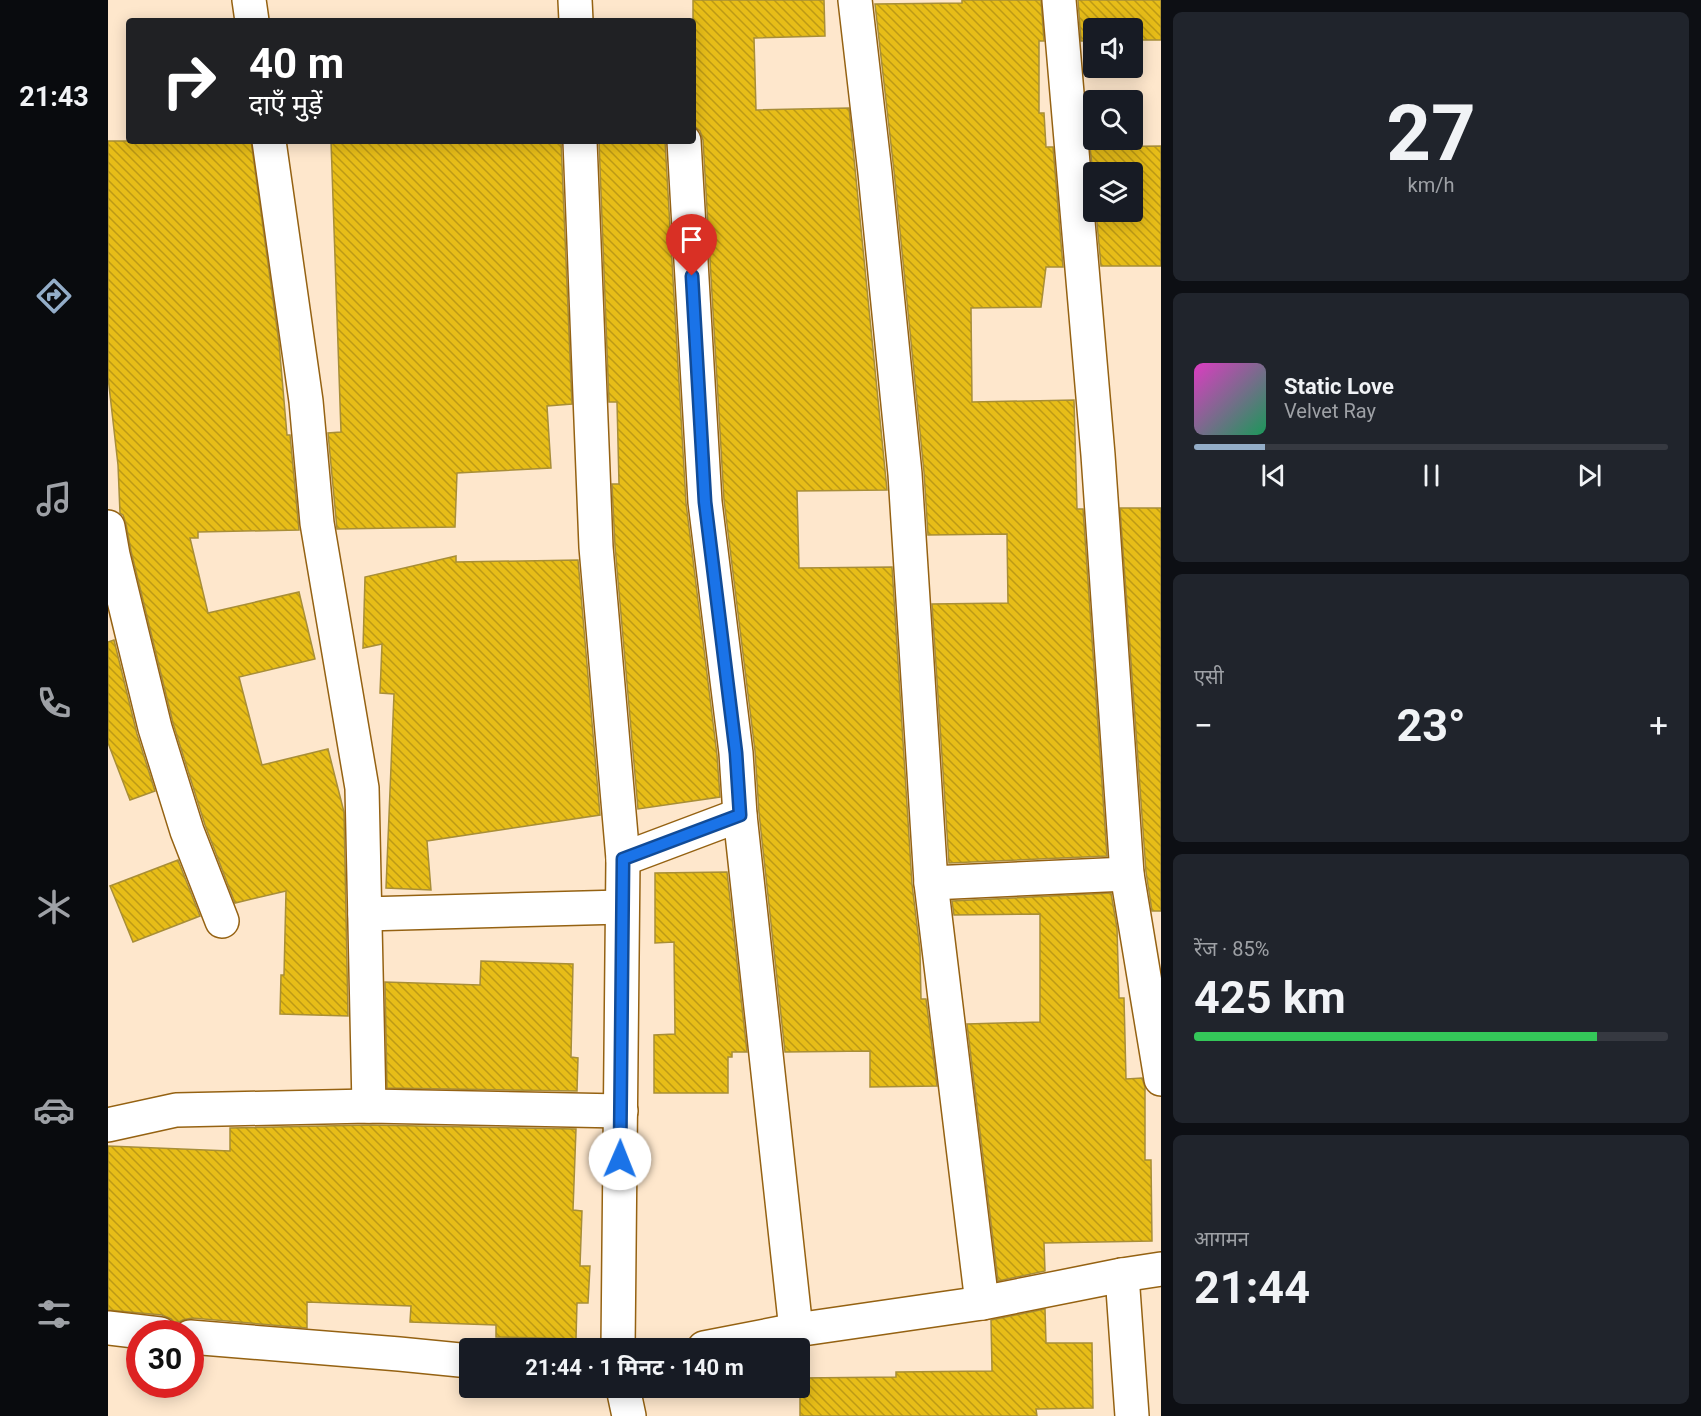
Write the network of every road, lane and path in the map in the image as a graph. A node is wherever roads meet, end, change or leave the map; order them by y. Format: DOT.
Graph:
graph roads {
  1 [pos="249,0"];
  2 [pos="575,0"];
  3 [pos="855,0"];
  4 [pos="1059,0"];
  5 [pos="252,18"];
  6 [pos="576,18"];
  7 [pos="269,144"];
  8 [pos="580,144"];
  9 [pos="684,144"];
  10 [pos="108,527"];
  11 [pos="740,815"];
  12 [pos="623,859"];
  13 [pos="1127,874"];
  14 [pos="931,882"];
  15 [pos="622,907"];
  16 [pos="365,914"];
  17 [pos="222,921"];
  18 [pos="1161,1080"];
  19 [pos="369,1106"];
  20 [pos="621,1111"];
  21 [pos="108,1125"];
  22 [pos="1161,1269"];
  23 [pos="1122,1275"];
  24 [pos="982,1303"];
  25 [pos="108,1328"];
  26 [pos="126,1330"];
  27 [pos="796,1330"];
  28 [pos="204,1338"];
  29 [pos="618,1338"];
  30 [pos="755,1338"];
  31 [pos="459,1360"];
  32 [pos="625,1398"];
  33 [pos="629,1416"];
  34 [pos="1132,1416"];
  1 -- 5 [label="street"];
  2 -- 6 [label="street"];
  3 -- 14 [label="street"];
  4 -- 13 [label="street"];
  7 -- 16 [label="street"];
  8 -- 12 [label="street"];
  9 -- 11 [label="street"];
  10 -- 17 [label="street"];
  11 -- 12 [label="street"];
  11 -- 27 [label="street"];
  12 -- 15 [label="street"];
  13 -- 14 [label="street"];
  13 -- 18 [label="street"];
  14 -- 24 [label="street"];
  15 -- 16 [label="street"];
  15 -- 20 [label="street"];
  16 -- 19 [label="street"];
  19 -- 20 [label="street"];
  19 -- 21 [label="street"];
  20 -- 29 [label="street"];
  22 -- 23 [label="street"];
  23 -- 24 [label="street"];
  23 -- 34 [label="street"];
  24 -- 27 [label="street"];
  25 -- 26 [label="street"];
  27 -- 30 [label="street"];
  28 -- 31 [label="street"];
  32 -- 33 [label="street"];
}
